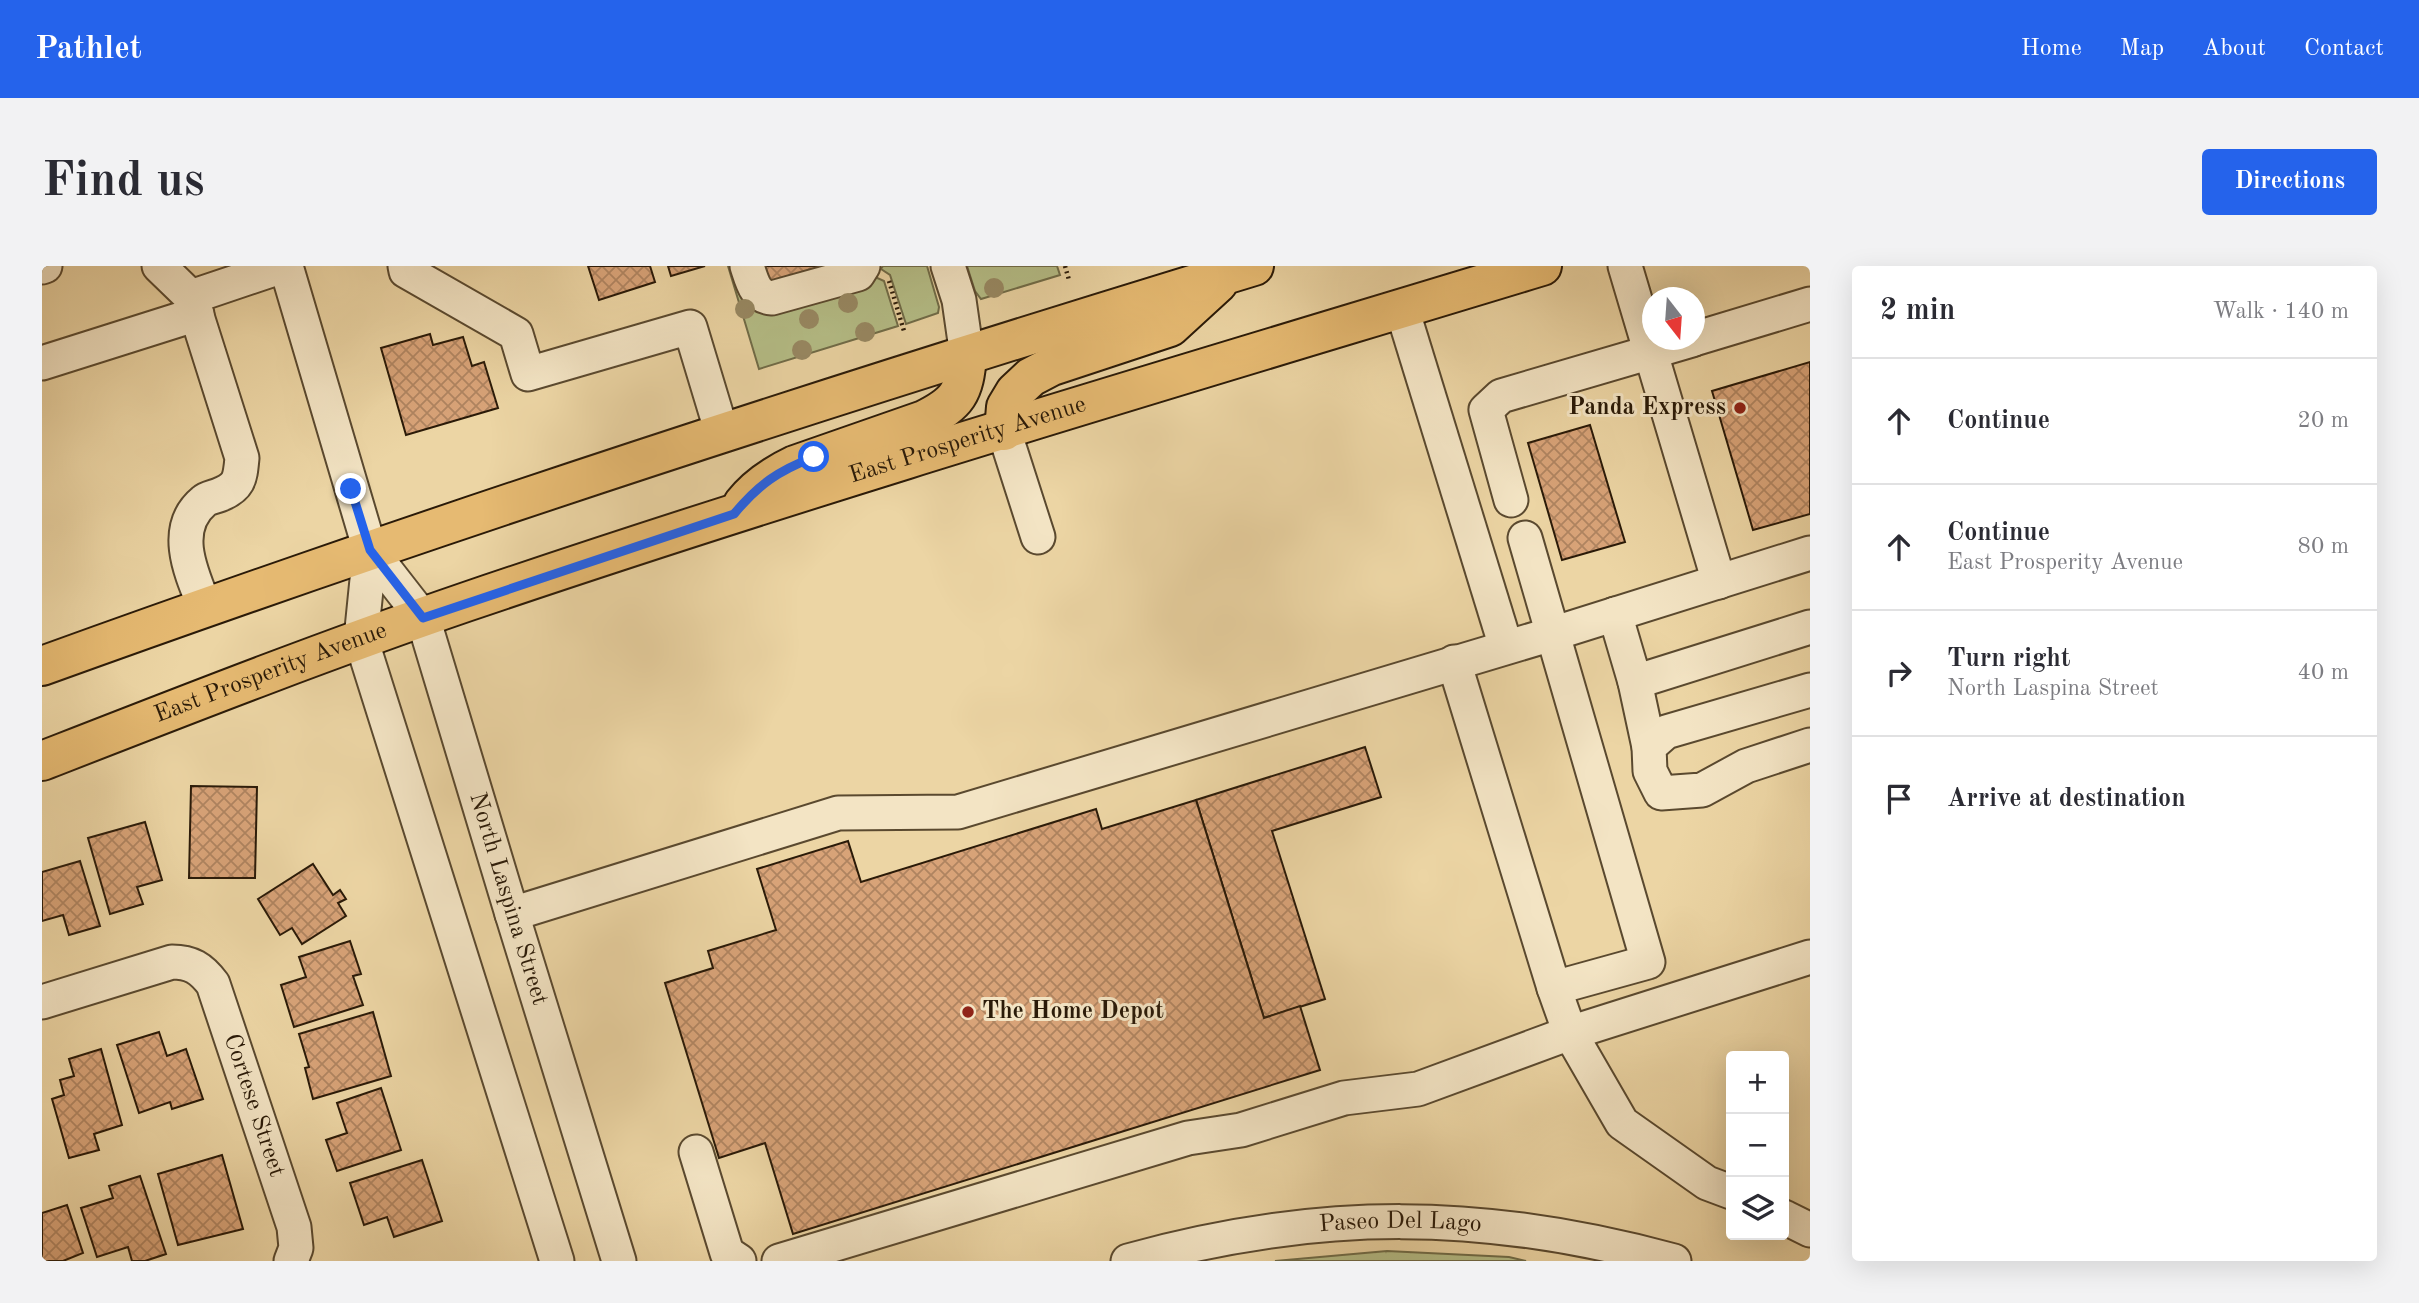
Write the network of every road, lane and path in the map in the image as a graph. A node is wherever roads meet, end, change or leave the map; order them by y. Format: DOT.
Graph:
graph roads {
  1 [pos="159,266"];
  2 [pos="284,266"];
  3 [pos="405,266"];
  4 [pos="747,266"];
  5 [pos="948,266"];
  6 [pos="1065,266"];
  7 [pos="1542,266"];
  8 [pos="1625,266"];
  9 [pos="1240,270"];
  10 [pos="875,272"];
  11 [pos="1182,277"];
  12 [pos="1069,280"];
  13 [pos="1810,304"];
  14 [pos="194,306"];
  15 [pos="1402,309"];
  16 [pos="904,331"];
  17 [pos="1705,335"];
  18 [pos="1657,350"];
  19 [pos="1651,352"];
  20 [pos="967,356"];
  21 [pos="42,363"];
  22 [pos="1004,431"];
  23 [pos="722,433"];
  24 [pos="1511,500"];
  25 [pos="734,514"];
  26 [pos="1038,537"];
  27 [pos="1525,538"];
  28 [pos="370,550"];
  29 [pos="1810,553"];
  30 [pos="1719,582"];
  31 [pos="205,607"];
  32 [pos="1615,614"];
  33 [pos="423,618"];
  34 [pos="1810,627"];
  35 [pos="1552,634"];
  36 [pos="361,639"];
  37 [pos="1506,647"];
  38 [pos="1454,663"];
  39 [pos="42,666"];
  40 [pos="1634,682"];
  41 [pos="1810,690"];
  42 [pos="1810,745"];
  43 [pos="1649,747"];
  44 [pos="42,761"];
  45 [pos="512,914"];
  46 [pos="1810,957"];
  47 [pos="1554,989"];
  48 [pos="42,1002"];
  49 [pos="1570,1033"];
  50 [pos="696,1152"];
  51 [pos="1726,1190"];
  52 [pos="1789,1220"];
  53 [pos="1810,1230"];
  54 [pos="291,1261"];
  55 [pos="556,1261"];
  56 [pos="620,1261"];
  57 [pos="739,1261"];
  58 [pos="779,1261"];
  59 [pos="1128,1261"];
  60 [pos="1674,1261"];
  1 -- 14 [label="street"];
  2 -- 14 [label="street"];
  2 -- 28 [label="street, North Laspina Street"];
  3 -- 23 [label="street"];
  4 -- 10 [label="street"];
  5 -- 20 [label="street"];
  6 -- 12 [label="path"];
  7 -- 15 [label="main road, East Prosperity Avenue"];
  8 -- 19 [label="street"];
  9 -- 11 [label="main road"];
  9 -- 22 [label="main road"];
  10 -- 16 [label="path"];
  11 -- 20 [label="main road"];
  13 -- 17 [label="street"];
  14 -- 21 [label="street"];
  14 -- 31 [label="street"];
  15 -- 22 [label="main road, East Prosperity Avenue"];
  15 -- 37 [label="street"];
  18 -- 19 [label="street"];
  19 -- 24 [label="street"];
  19 -- 30 [label="street"];
  20 -- 23 [label="main road"];
  20 -- 25 [label="main road"];
  22 -- 25 [label="main road, East Prosperity Avenue"];
  22 -- 26 [label="street"];
  23 -- 28 [label="main road"];
  25 -- 33 [label="main road, East Prosperity Avenue"];
  27 -- 35 [label="street"];
  28 -- 31 [label="main road"];
  28 -- 33 [label="street, North Laspina Street"];
  28 -- 36 [label="street, North Laspina Street"];
  29 -- 30 [label="street"];
  30 -- 32 [label="street"];
  31 -- 39 [label="main road"];
  32 -- 35 [label="street"];
  32 -- 40 [label="street"];
  33 -- 36 [label="main road, East Prosperity Avenue"];
  33 -- 45 [label="street, North Laspina Street"];
  34 -- 40 [label="street"];
  35 -- 37 [label="street"];
  35 -- 47 [label="street"];
  36 -- 44 [label="main road, East Prosperity Avenue"];
  36 -- 55 [label="street, North Laspina Street"];
  37 -- 38 [label="street"];
  38 -- 45 [label="street"];
  38 -- 47 [label="street"];
  40 -- 43 [label="street"];
  41 -- 43 [label="street"];
  42 -- 43 [label="street"];
  45 -- 56 [label="street, North Laspina Street"];
  46 -- 49 [label="street"];
  47 -- 49 [label="street"];
  48 -- 54 [label="street, Cortese Street"];
  49 -- 51 [label="street"];
  49 -- 58 [label="street"];
  50 -- 57 [label="street"];
  52 -- 53 [label="street"];
  59 -- 60 [label="street, Paseo Del Lago"];
}
